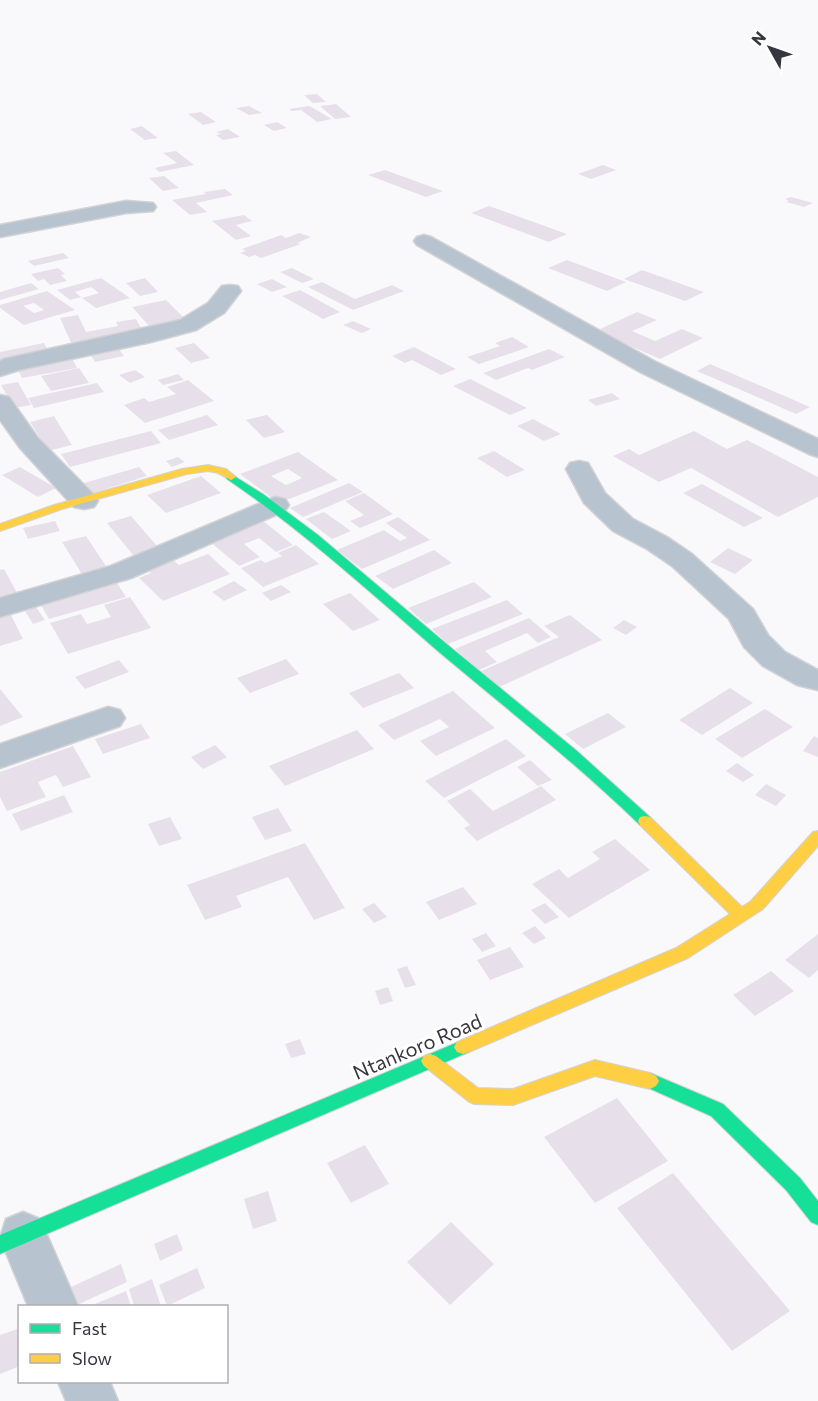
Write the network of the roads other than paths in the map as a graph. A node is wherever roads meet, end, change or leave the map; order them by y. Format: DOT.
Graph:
graph roads {
  1 [pos="146,207"];
  2 [pos="0,231"];
  3 [pos="424,241"];
  4 [pos="230,291"];
  5 [pos="0,369"];
  6 [pos="0,402"];
  7 [pos="818,448"];
  8 [pos="579,469"];
  9 [pos="84,501"];
  10 [pos="275,505"];
  11 [pos="0,528"];
  12 [pos="0,608"];
  13 [pos="818,681"];
  14 [pos="108,718"];
  15 [pos="0,756"];
  16 [pos="818,836"];
  17 [pos="742,916"];
  18 [pos="430,1061"];
  19 [pos="818,1216"];
  20 [pos="11,1240"];
  21 [pos="52,1305"];
  22 [pos="84,1383"];
  23 [pos="92,1401"];
  1 -- 2 [label="street"];
  3 -- 7 [label="street"];
  4 -- 5 [label="street"];
  6 -- 9 [label="street"];
  8 -- 13 [label="street"];
  9 -- 10 [label="street"];
  9 -- 11 [label="street"];
  10 -- 12 [label="street"];
  10 -- 17 [label="street"];
  14 -- 15 [label="street"];
  16 -- 17 [label="street, Ntankoro Road"];
  17 -- 18 [label="street, Ntankoro Road"];
  18 -- 19 [label="street"];
  18 -- 20 [label="street, Ntankoro Road"];
  20 -- 21 [label="street"];
  22 -- 23 [label="street"];
}
